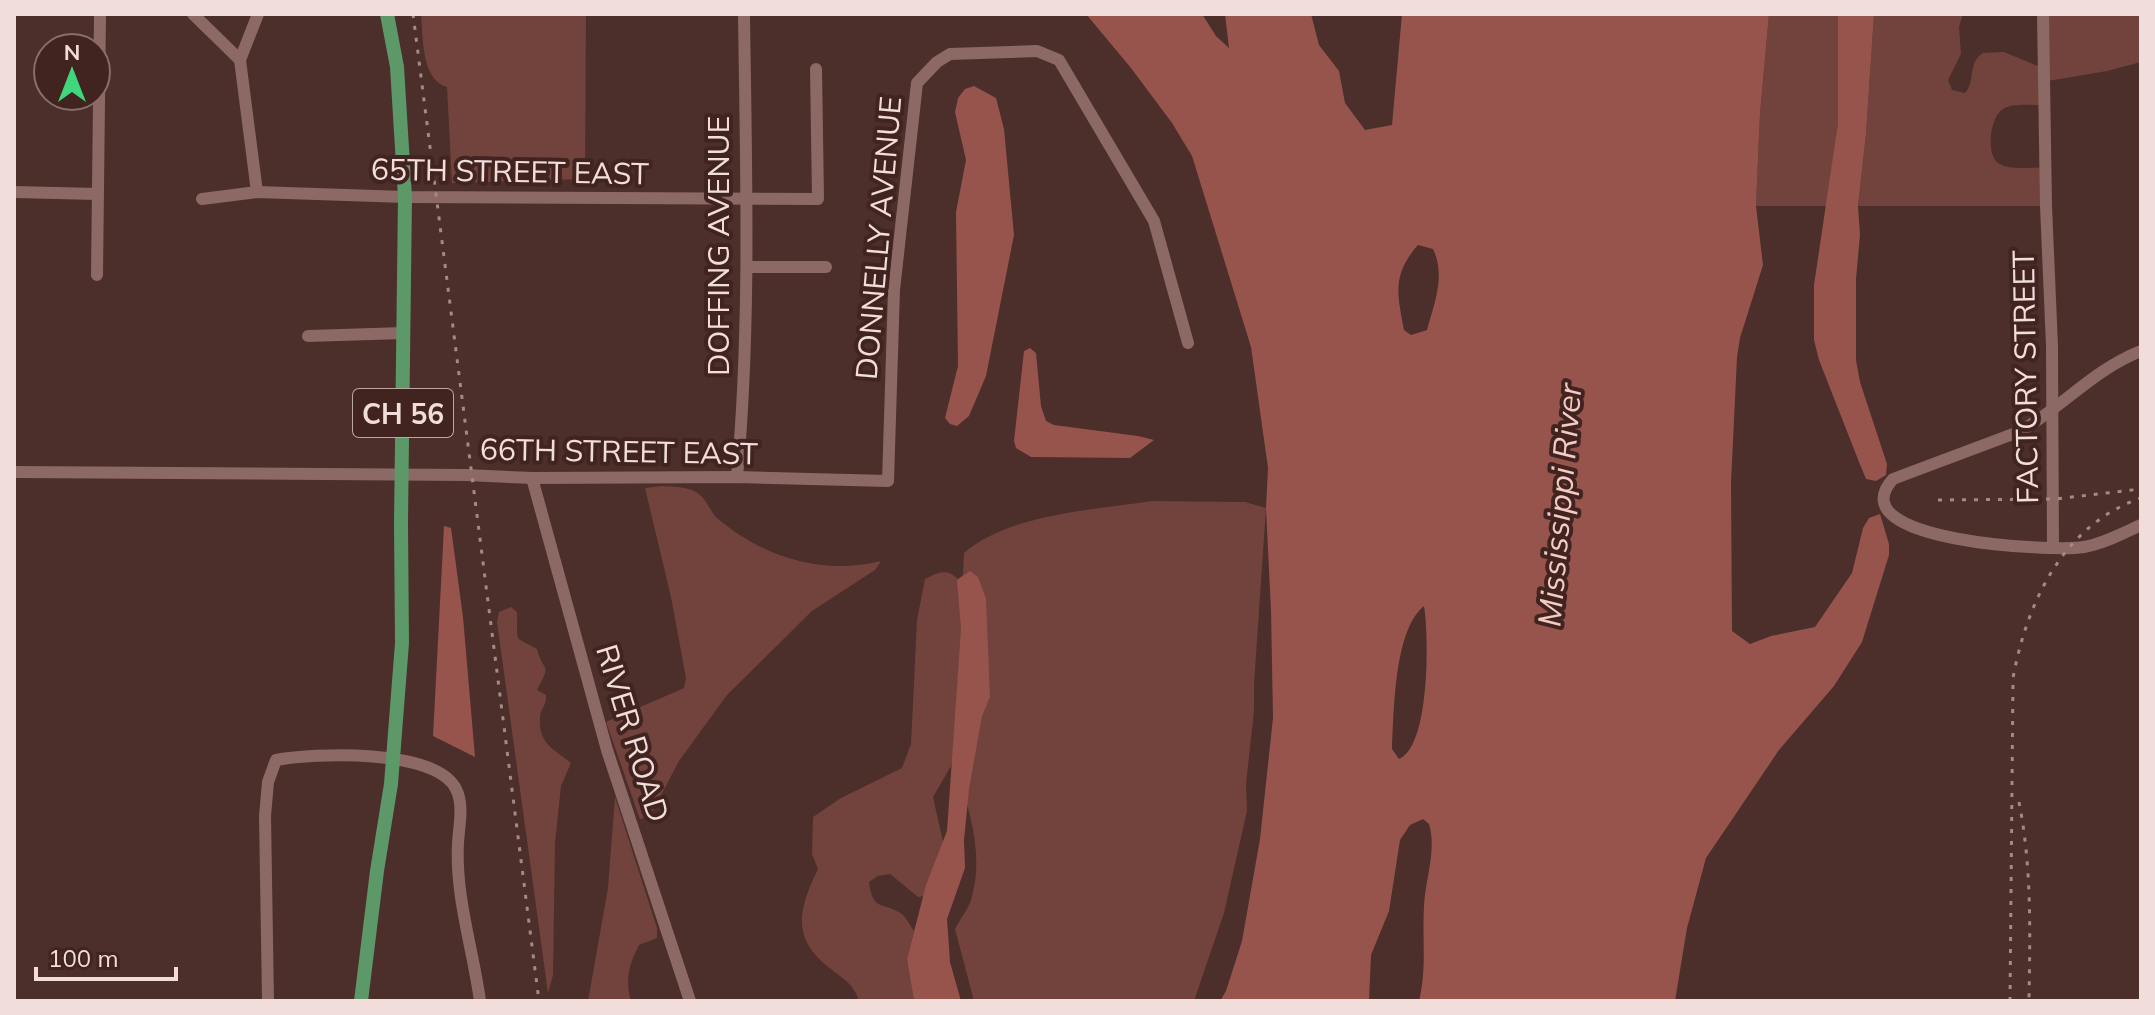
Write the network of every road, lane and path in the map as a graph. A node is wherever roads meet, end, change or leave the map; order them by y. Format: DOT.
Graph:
graph roads {
  1 [pos="100,14"];
  2 [pos="193,14"];
  3 [pos="258,14"];
  4 [pos="387,14"];
  5 [pos="744,14"];
  6 [pos="2043,14"];
  7 [pos="240,60"];
  8 [pos="816,69"];
  9 [pos="14,192"];
  10 [pos="257,192"];
  11 [pos="97,194"];
  12 [pos="405,197"];
  13 [pos="202,199"];
  14 [pos="746,199"];
  15 [pos="748,267"];
  16 [pos="826,267"];
  17 [pos="97,275"];
  18 [pos="404,333"];
  19 [pos="308,336"];
  20 [pos="1188,343"];
  21 [pos="2141,351"];
  22 [pos="2052,409"];
  23 [pos="14,472"];
  24 [pos="401,475"];
  25 [pos="737,477"];
  26 [pos="532,478"];
  27 [pos="888,481"];
  28 [pos="2141,525"];
  29 [pos="2053,547"];
  30 [pos="394,758"];
  31 [pos="268,1001"];
  32 [pos="361,1001"];
  33 [pos="480,1001"];
  34 [pos="690,1001"];
  1 -- 11 [label="street"];
  2 -- 7 [label="street"];
  3 -- 7 [label="street"];
  4 -- 12 [label="main road, CH 56"];
  5 -- 14 [label="street, DOFFING AVENUE"];
  6 -- 22 [label="street, FACTORY STREET"];
  7 -- 10 [label="street"];
  8 -- 14 [label="street, 65TH STREET EAST"];
  9 -- 11 [label="street"];
  10 -- 12 [label="street, 65TH STREET EAST"];
  10 -- 13 [label="street, 65TH STREET EAST"];
  11 -- 17 [label="street"];
  12 -- 14 [label="street, 65TH STREET EAST"];
  12 -- 18 [label="main road, CH 56"];
  14 -- 15 [label="street, DOFFING AVENUE"];
  15 -- 16 [label="street"];
  15 -- 25 [label="street, DOFFING AVENUE"];
  18 -- 19 [label="street"];
  18 -- 24 [label="main road, CH 56"];
  20 -- 27 [label="street, DONNELLY AVENUE"];
  21 -- 22 [label="street"];
  22 -- 29 [label="street, FACTORY STREET"];
  22 -- 29 [label="street"];
  23 -- 24 [label="street, 66TH STREET EAST"];
  24 -- 26 [label="street, 66TH STREET EAST"];
  24 -- 30 [label="main road, CH 56"];
  25 -- 26 [label="street, 66TH STREET EAST"];
  25 -- 27 [label="street, 66TH STREET EAST"];
  26 -- 34 [label="street, RIVER ROAD"];
  28 -- 29 [label="street"];
  30 -- 31 [label="street"];
  30 -- 32 [label="main road, CH 56"];
  30 -- 33 [label="street"];
}
